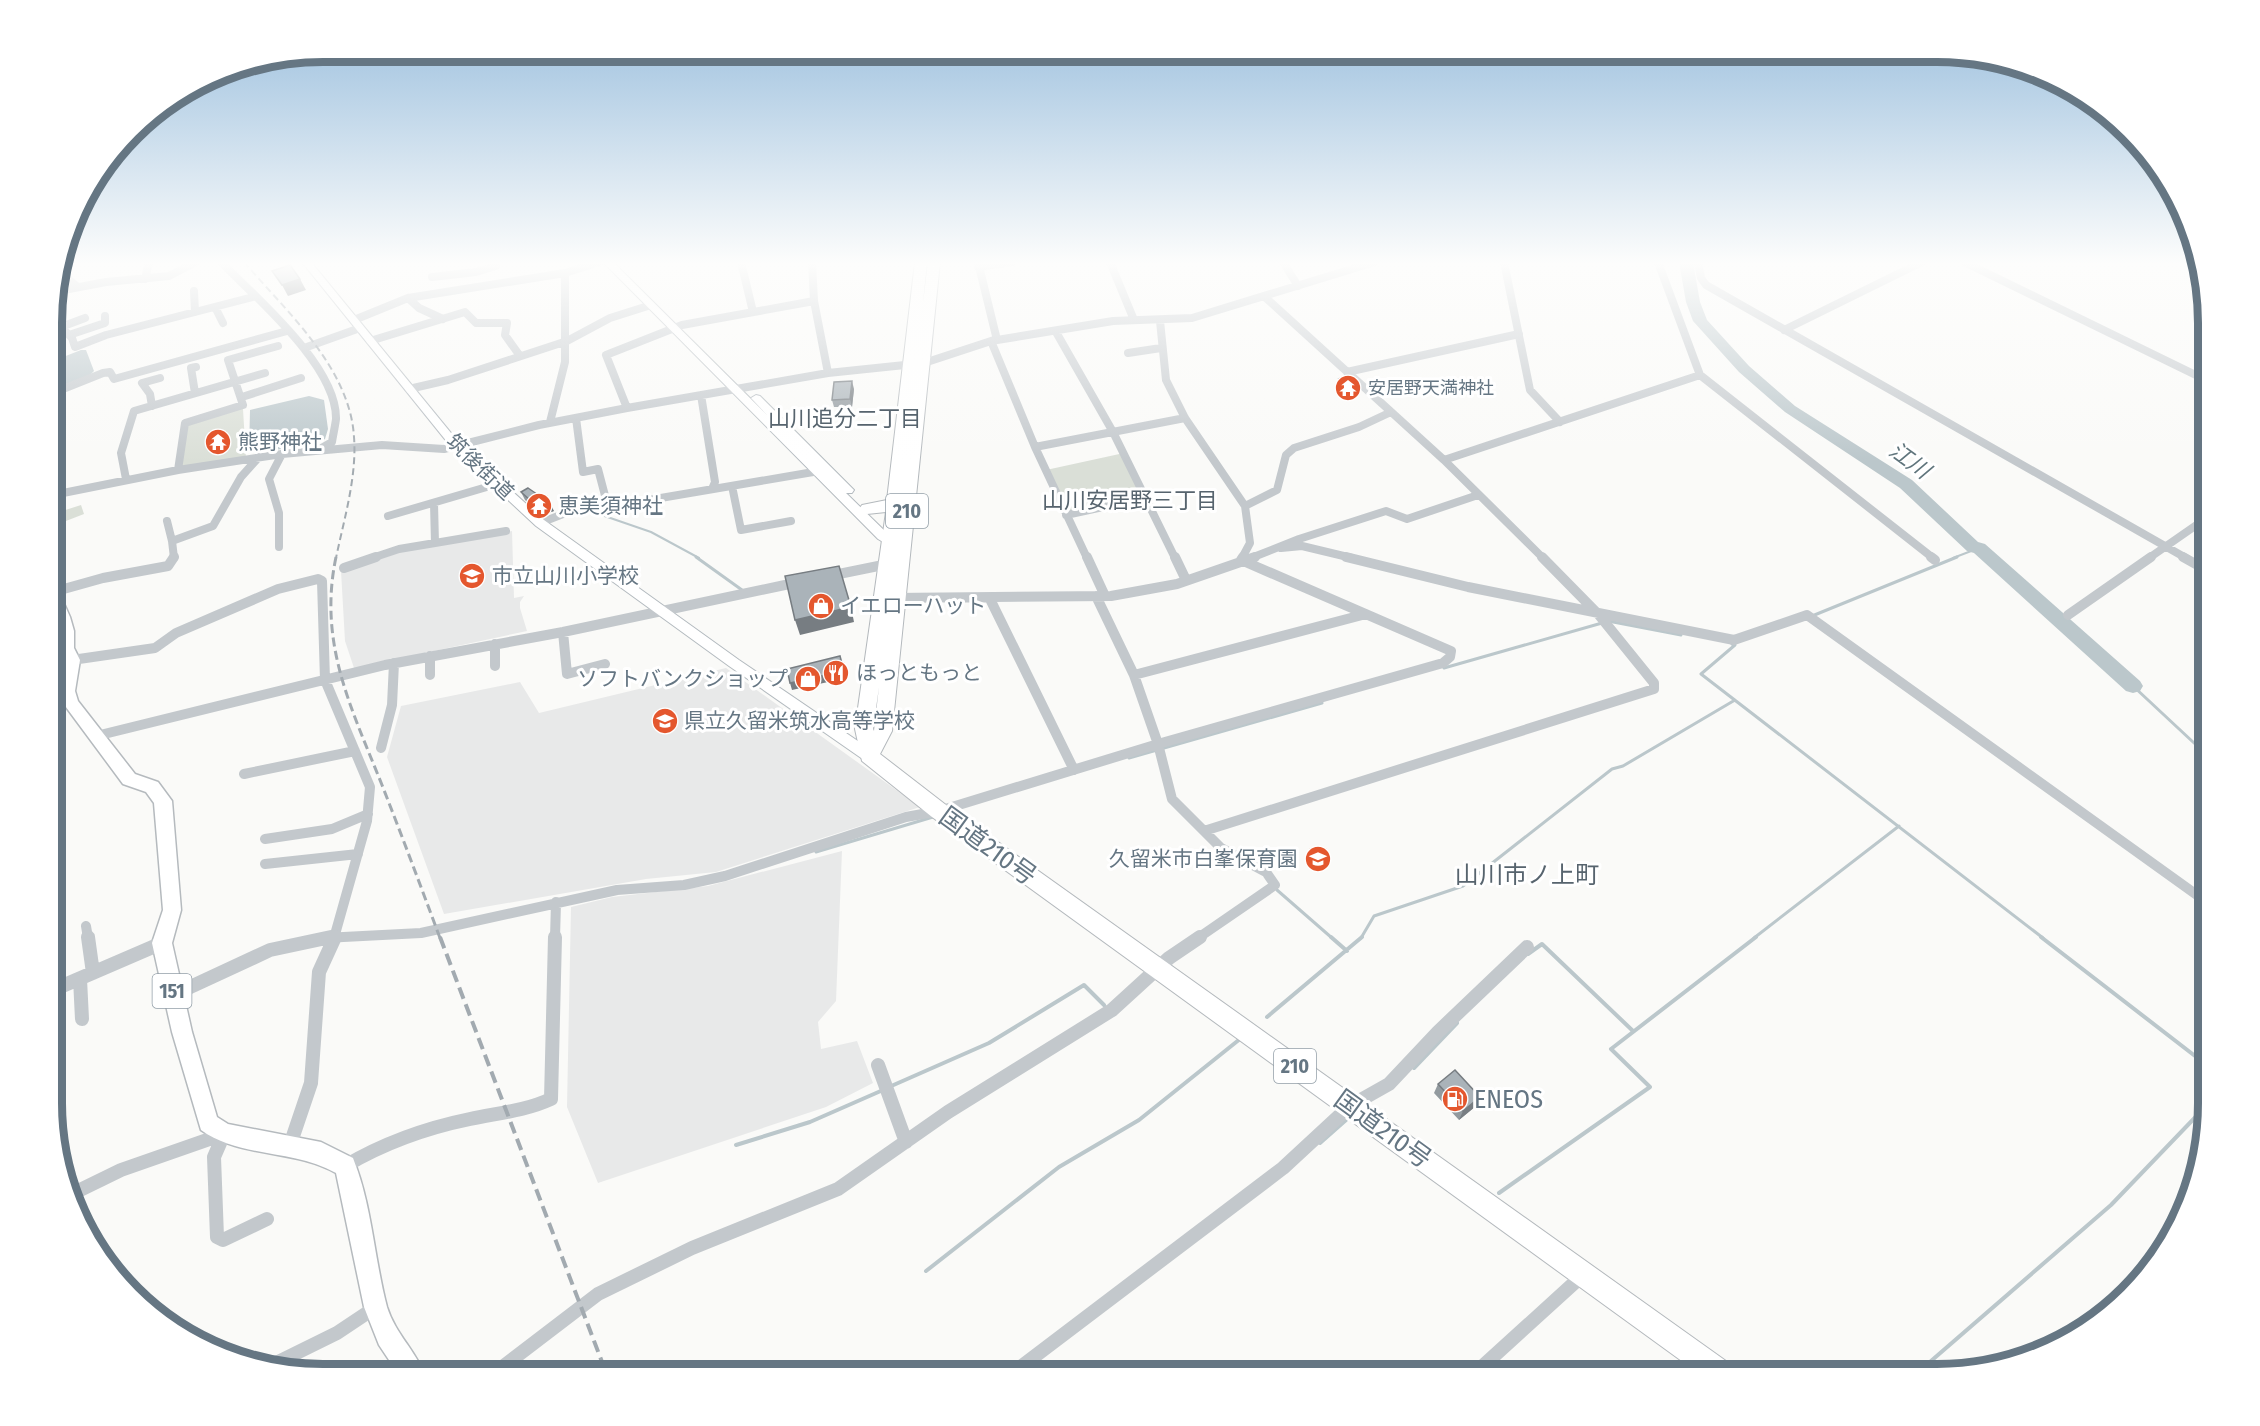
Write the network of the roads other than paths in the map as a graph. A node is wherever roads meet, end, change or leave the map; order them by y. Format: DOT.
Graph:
graph roads {
  1 [pos="88,329"];
  2 [pos="131,329"];
  3 [pos="285,329"];
  4 [pos="347,329"];
  5 [pos="361,329"];
  6 [pos="403,329"];
  7 [pos="506,329"];
  8 [pos="567,329"];
  9 [pos="590,329"];
  10 [pos="671,329"];
  11 [pos="680,329"];
  12 [pos="819,329"];
  13 [pos="918,329"];
  14 [pos="923,329"];
  15 [pos="992,329"];
  16 [pos="1078,329"];
  17 [pos="1161,329"];
  18 [pos="1299,329"];
  19 [pos="1518,329"];
  20 [pos="1683,329"];
  21 [pos="1787,329"];
  22 [pos="2100,329"];
  23 [pos="1784,330"];
  24 [pos="62,331"];
  25 [pos="287,331"];
  26 [pos="1056,332"];
  27 [pos="1519,334"];
  28 [pos="69,335"];
  29 [pos="370,340"];
  30 [pos="994,340"];
  31 [pos="567,341"];
  32 [pos="278,346"];
  33 [pos="304,348"];
  34 [pos="1161,348"];
  35 [pos="1128,353"];
  36 [pos="520,356"];
  37 [pos="917,364"];
  38 [pos="196,367"];
  39 [pos="1347,372"];
  40 [pos="265,373"];
  41 [pos="828,373"];
  42 [pos="1700,375"];
  43 [pos="2198,376"];
  44 [pos="160,378"];
  45 [pos="301,378"];
  46 [pos="236,382"];
  47 [pos="739,388"];
  48 [pos="62,389"];
  49 [pos="409,389"];
  50 [pos="195,393"];
  51 [pos="701,395"];
  52 [pos="242,397"];
  53 [pos="152,406"];
  54 [pos="627,408"];
  55 [pos="1391,412"];
  56 [pos="576,418"];
  57 [pos="1185,418"];
  58 [pos="550,422"];
  59 [pos="1560,422"];
  60 [pos="1113,432"];
  61 [pos="456,446"];
  62 [pos="1035,447"];
  63 [pos="317,450"];
  64 [pos="282,454"];
  65 [pos="260,457"];
  66 [pos="1444,460"];
  67 [pos="178,470"];
  68 [pos="821,470"];
  69 [pos="126,479"];
  70 [pos="497,484"];
  71 [pos="732,486"];
  72 [pos="712,489"];
  73 [pos="62,493"];
  74 [pos="1478,495"];
  75 [pos="1145,498"];
  76 [pos="895,502"];
  77 [pos="434,503"];
  78 [pos="1245,506"];
  79 [pos="608,507"];
  80 [pos="867,509"];
  81 [pos="1066,515"];
  82 [pos="388,516"];
  83 [pos="167,521"];
  84 [pos="791,521"];
  85 [pos="540,523"];
  86 [pos="2198,524"];
  87 [pos="506,531"];
  88 [pos="897,539"];
  89 [pos="172,541"];
  90 [pos="435,543"];
  91 [pos="279,547"];
  92 [pos="2166,547"];
  93 [pos="1281,548"];
  94 [pos="1241,560"];
  95 [pos="1935,560"];
  96 [pos="888,564"];
  97 [pos="2198,565"];
  98 [pos="344,568"];
  99 [pos="818,578"];
  100 [pos="807,580"];
  101 [pos="1186,580"];
  102 [pos="62,590"];
  103 [pos="1100,596"];
  104 [pos="890,598"];
  105 [pos="990,599"];
  106 [pos="662,609"];
  107 [pos="1366,614"];
  108 [pos="1599,615"];
  109 [pos="2068,615"];
  110 [pos="62,619"];
  111 [pos="563,632"];
  112 [pos="495,644"];
  113 [pos="64,654"];
  114 [pos="430,656"];
  115 [pos="394,663"];
  116 [pos="605,664"];
  117 [pos="495,666"];
  118 [pos="430,675"];
  119 [pos="1134,675"];
  120 [pos="325,680"];
  121 [pos="96,736"];
  122 [pos="1158,744"];
  123 [pos="381,748"];
  124 [pos="355,751"];
  125 [pos="869,756"];
  126 [pos="1074,770"];
  127 [pos="244,774"];
  128 [pos="939,811"];
  129 [pos="368,814"];
  130 [pos="1204,831"];
  131 [pos="265,839"];
  132 [pos="358,854"];
  133 [pos="265,864"];
  134 [pos="2198,896"];
  135 [pos="556,903"];
  136 [pos="86,926"];
  137 [pos="335,936"];
  138 [pos="162,944"];
  139 [pos="1527,947"];
  140 [pos="1159,968"];
  141 [pos="93,973"];
  142 [pos="80,979"];
  143 [pos="62,986"];
  144 [pos="173,995"];
  145 [pos="82,1019"];
  146 [pos="878,1065"];
  147 [pos="1350,1106"];
  148 [pos="224,1134"];
  149 [pos="906,1142"];
  150 [pos="290,1145"];
  151 [pos="345,1166"];
  152 [pos="77,1193"];
  153 [pos="267,1219"];
  154 [pos="1584,1273"];
  155 [pos="376,1307"];
  156 [pos="281,1361"];
  157 [pos="406,1364"];
  158 [pos="506,1364"];
  159 [pos="1025,1364"];
  160 [pos="1485,1364"];
  161 [pos="1710,1364"];
  1 -- 28 [label="street"];
  2 -- 28 [label="street"];
  3 -- 25 [label="street"];
  4 -- 33 [label="street"];
  5 -- 29 [label="street, 筑後街道"];
  6 -- 29 [label="street"];
  7 -- 36 [label="street"];
  8 -- 31 [label="street"];
  9 -- 31 [label="street"];
  10 -- 54 [label="street"];
  11 -- 47 [label="street"];
  12 -- 41 [label="street"];
  13 -- 37 [label="highway, 210"];
  14 -- 37 [label="highway, 210"];
  15 -- 30 [label="street"];
  16 -- 26 [label="street"];
  17 -- 34 [label="street"];
  18 -- 39 [label="street"];
  19 -- 27 [label="street"];
  20 -- 42 [label="street"];
  21 -- 23 [label="street"];
  22 -- 43 [label="street"];
  23 -- 92 [label="street"];
  24 -- 28 [label="street"];
  25 -- 33 [label="street"];
  25 -- 48 [label="street"];
  26 -- 30 [label="street"];
  26 -- 60 [label="street"];
  27 -- 39 [label="street"];
  27 -- 59 [label="street"];
  29 -- 49 [label="street, 筑後街道"];
  30 -- 37 [label="street"];
  30 -- 62 [label="street"];
  31 -- 36 [label="street"];
  31 -- 58 [label="street"];
  32 -- 46 [label="street"];
  33 -- 63 [label="street"];
  34 -- 35 [label="street"];
  34 -- 57 [label="street"];
  36 -- 49 [label="street"];
  37 -- 41 [label="street"];
  37 -- 76 [label="highway, 210"];
  37 -- 88 [label="highway, 210"];
  38 -- 50 [label="street"];
  39 -- 55 [label="street"];
  40 -- 46 [label="street"];
  41 -- 47 [label="street"];
  42 -- 59 [label="street"];
  42 -- 95 [label="street"];
  44 -- 53 [label="street"];
  45 -- 52 [label="street"];
  46 -- 50 [label="street"];
  46 -- 52 [label="street"];
  47 -- 51 [label="street"];
  47 -- 68 [label="street"];
  49 -- 61 [label="street, 筑後街道"];
  50 -- 53 [label="street"];
  51 -- 54 [label="street"];
  51 -- 72 [label="street"];
  52 -- 67 [label="street"];
  53 -- 69 [label="street"];
  54 -- 56 [label="street"];
  55 -- 66 [label="street"];
  55 -- 78 [label="street"];
  56 -- 58 [label="street"];
  56 -- 79 [label="street"];
  57 -- 60 [label="street"];
  57 -- 78 [label="street"];
  58 -- 61 [label="street"];
  59 -- 66 [label="street"];
  60 -- 62 [label="street"];
  60 -- 75 [label="street"];
  61 -- 63 [label="street"];
  61 -- 70 [label="street, 筑後街道"];
  62 -- 81 [label="street"];
  63 -- 64 [label="street"];
  64 -- 65 [label="street"];
  64 -- 91 [label="street"];
  65 -- 67 [label="street"];
  65 -- 89 [label="street"];
  66 -- 74 [label="street"];
  67 -- 69 [label="street"];
  68 -- 71 [label="street"];
  68 -- 80 [label="street"];
  68 -- 88 [label="street"];
  69 -- 73 [label="street"];
  70 -- 77 [label="street"];
  70 -- 85 [label="street, 筑後街道"];
  71 -- 72 [label="street"];
  71 -- 84 [label="street"];
  72 -- 79 [label="street"];
  74 -- 93 [label="street"];
  74 -- 108 [label="street"];
  75 -- 81 [label="street"];
  75 -- 101 [label="street"];
  76 -- 80 [label="highway"];
  76 -- 88 [label="highway, 210"];
  77 -- 82 [label="street"];
  77 -- 90 [label="street"];
  78 -- 94 [label="street"];
  79 -- 85 [label="street"];
  80 -- 88 [label="street"];
  81 -- 103 [label="street"];
  83 -- 89 [label="street"];
  85 -- 106 [label="street, 筑後街道"];
  86 -- 92 [label="street"];
  87 -- 90 [label="street"];
  88 -- 96 [label="highway, 210"];
  88 -- 104 [label="highway, 210"];
  89 -- 102 [label="street"];
  90 -- 98 [label="street"];
  92 -- 97 [label="street"];
  92 -- 109 [label="street"];
  93 -- 94 [label="street"];
  93 -- 108 [label="street"];
  94 -- 101 [label="street"];
  94 -- 107 [label="street"];
  96 -- 99 [label="street"];
  96 -- 104 [label="highway, 210"];
  100 -- 106 [label="street"];
  101 -- 103 [label="street"];
  103 -- 105 [label="street"];
  103 -- 119 [label="street"];
  104 -- 105 [label="street"];
  104 -- 125 [label="highway, 210"];
  105 -- 126 [label="street"];
  106 -- 111 [label="street"];
  106 -- 125 [label="street, 筑後街道"];
  107 -- 119 [label="street"];
  107 -- 122 [label="street"];
  108 -- 130 [label="street"];
  108 -- 134 [label="street"];
  110 -- 113 [label="main road, 151"];
  111 -- 112 [label="street"];
  111 -- 116 [label="street"];
  112 -- 114 [label="street"];
  112 -- 117 [label="street"];
  113 -- 120 [label="street"];
  113 -- 121 [label="main road, 151"];
  114 -- 115 [label="street"];
  114 -- 118 [label="street"];
  115 -- 120 [label="street"];
  115 -- 123 [label="street"];
  119 -- 122 [label="street"];
  120 -- 121 [label="street"];
  120 -- 124 [label="street"];
  121 -- 138 [label="main road, 151"];
  122 -- 126 [label="street"];
  122 -- 130 [label="street"];
  124 -- 127 [label="street"];
  124 -- 129 [label="street"];
  125 -- 128 [label="highway, 国道210号 / 210"];
  126 -- 128 [label="street"];
  128 -- 135 [label="street"];
  128 -- 140 [label="highway, 国道210号 / 210"];
  129 -- 131 [label="street"];
  129 -- 132 [label="street"];
  130 -- 140 [label="street"];
  132 -- 133 [label="street"];
  132 -- 137 [label="street"];
  135 -- 137 [label="street"];
  135 -- 151 [label="street"];
  136 -- 141 [label="street"];
  137 -- 144 [label="street"];
  137 -- 150 [label="street"];
  138 -- 141 [label="street"];
  138 -- 144 [label="main road, 151"];
  139 -- 147 [label="street"];
  140 -- 147 [label="highway, 国道210号 / 210"];
  140 -- 149 [label="street"];
  141 -- 142 [label="street"];
  142 -- 143 [label="street"];
  142 -- 145 [label="street"];
  144 -- 148 [label="main road, 151"];
  146 -- 149 [label="street"];
  147 -- 154 [label="highway, 国道210号 / 210"];
  147 -- 159 [label="street"];
  148 -- 150 [label="main road"];
  148 -- 152 [label="street"];
  148 -- 153 [label="street"];
  149 -- 158 [label="street"];
  150 -- 151 [label="main road"];
  151 -- 155 [label="main road"];
  154 -- 160 [label="street"];
  154 -- 161 [label="highway, 国道210号 / 210"];
  155 -- 156 [label="street"];
  155 -- 157 [label="main road"];
}
